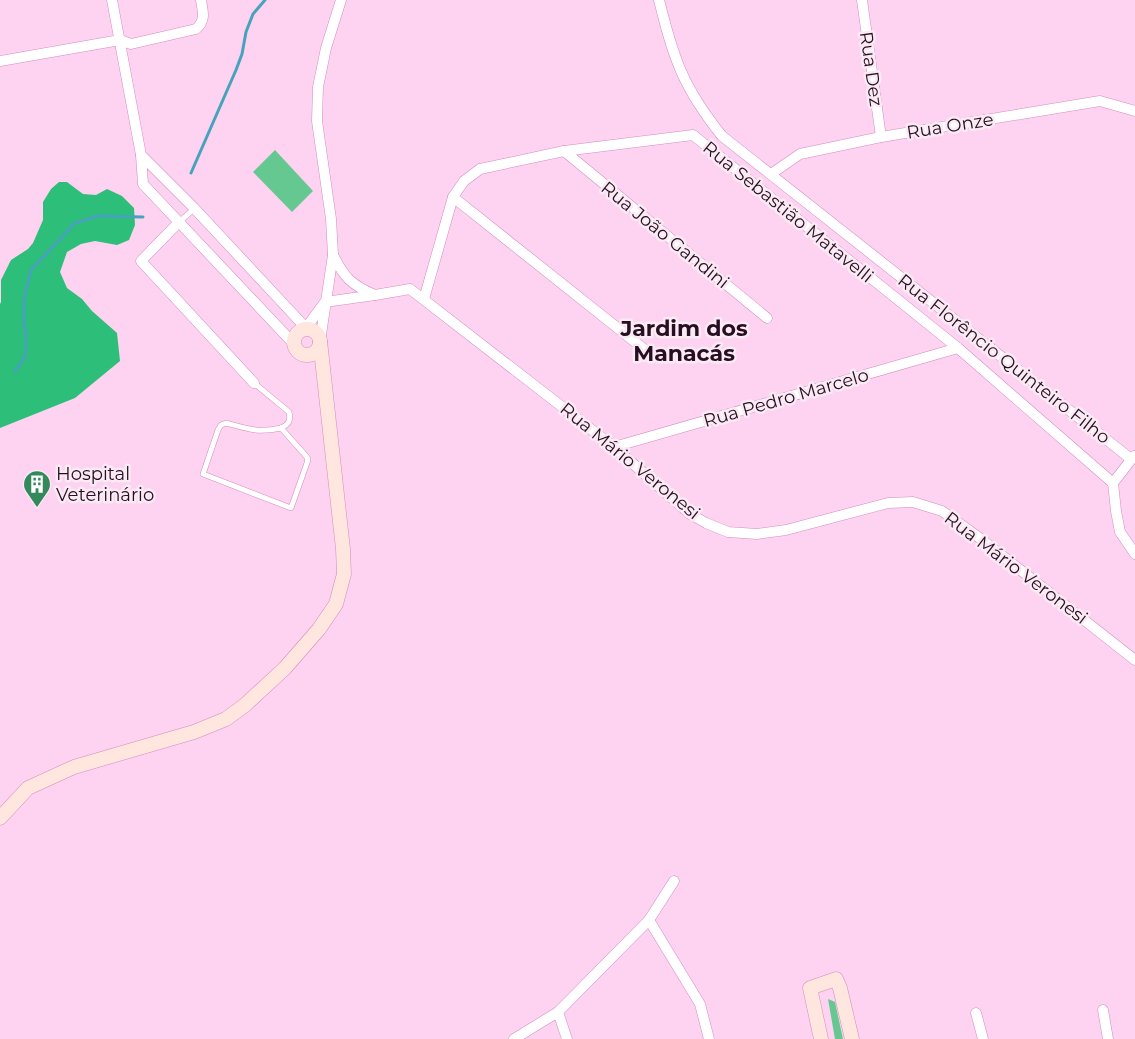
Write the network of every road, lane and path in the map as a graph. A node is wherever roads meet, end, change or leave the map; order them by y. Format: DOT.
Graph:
graph roads {
  1 [pos="112,0"];
  2 [pos="201,0"];
  3 [pos="341,0"];
  4 [pos="659,0"];
  5 [pos="862,0"];
  6 [pos="120,40"];
  7 [pos="0,61"];
  8 [pos="1135,111"];
  9 [pos="881,137"];
  10 [pos="564,152"];
  11 [pos="141,155"];
  12 [pos="771,174"];
  13 [pos="453,197"];
  14 [pos="194,208"];
  15 [pos="179,222"];
  16 [pos="333,254"];
  17 [pos="375,295"];
  18 [pos="424,299"];
  19 [pos="326,302"];
  20 [pos="767,318"];
  21 [pos="306,328"];
  22 [pos="320,341"];
  23 [pos="294,344"];
  24 [pos="958,348"];
  25 [pos="644,349"];
  26 [pos="306,355"];
  27 [pos="324,376"];
  28 [pos="254,383"];
  29 [pos="281,428"];
  30 [pos="614,447"];
  31 [pos="1133,457"];
  32 [pos="1114,483"];
  33 [pos="1135,554"];
  34 [pos="1135,660"];
  35 [pos="0,818"];
  36 [pos="674,881"];
  37 [pos="649,920"];
  38 [pos="1103,1010"];
  39 [pos="558,1012"];
  40 [pos="976,1013"];
  41 [pos="514,1039"];
  42 [pos="567,1039"];
  43 [pos="709,1039"];
  44 [pos="821,1039"];
  45 [pos="852,1039"];
  46 [pos="983,1039"];
  47 [pos="1108,1039"];
  1 -- 6 [label="street"];
  2 -- 6 [label="street"];
  3 -- 16 [label="street"];
  4 -- 12 [label="street, Rua Florêncio Quinteiro Filho"];
  5 -- 9 [label="street, Rua Dez"];
  6 -- 7 [label="street"];
  6 -- 11 [label="street"];
  8 -- 9 [label="street, Rua Onze"];
  9 -- 12 [label="street, Rua Onze"];
  10 -- 13 [label="street, Rua Sebastião Matavelli"];
  10 -- 20 [label="street, Rua João Gandini"];
  10 -- 24 [label="street, Rua Sebastião Matavelli"];
  11 -- 14 [label="street"];
  11 -- 15 [label="street"];
  12 -- 31 [label="street, Rua Florêncio Quinteiro Filho"];
  13 -- 18 [label="street, Rua Sebastião Matavelli"];
  13 -- 25 [label="street"];
  14 -- 15 [label="lane"];
  14 -- 21 [label="street"];
  15 -- 23 [label="street"];
  15 -- 28 [label="street"];
  16 -- 17 [label="street"];
  16 -- 19 [label="street"];
  17 -- 18 [label="street, Rua Mário Veronesi"];
  17 -- 19 [label="street, Rua Mário Veronesi"];
  18 -- 30 [label="street, Rua Mário Veronesi"];
  19 -- 21 [label="street"];
  19 -- 22 [label="street"];
  21 -- 22 [label="street"];
  21 -- 23 [label="street"];
  22 -- 26 [label="street"];
  22 -- 27 [label="street"];
  23 -- 26 [label="street"];
  24 -- 30 [label="street, Rua Pedro Marcelo"];
  24 -- 32 [label="street, Rua Sebastião Matavelli"];
  26 -- 27 [label="street"];
  27 -- 35 [label="street"];
  28 -- 29 [label="lane"];
  29 -- 29 [label="lane"];
  30 -- 34 [label="street, Rua Mário Veronesi"];
  31 -- 32 [label="street, Rua Florêncio Quinteiro Filho"];
  32 -- 33 [label="street"];
  36 -- 37 [label="street"];
  37 -- 39 [label="street"];
  37 -- 43 [label="street"];
  38 -- 47 [label="street"];
  39 -- 41 [label="street"];
  39 -- 42 [label="street"];
  40 -- 46 [label="street"];
  44 -- 45 [label="street"];
}
